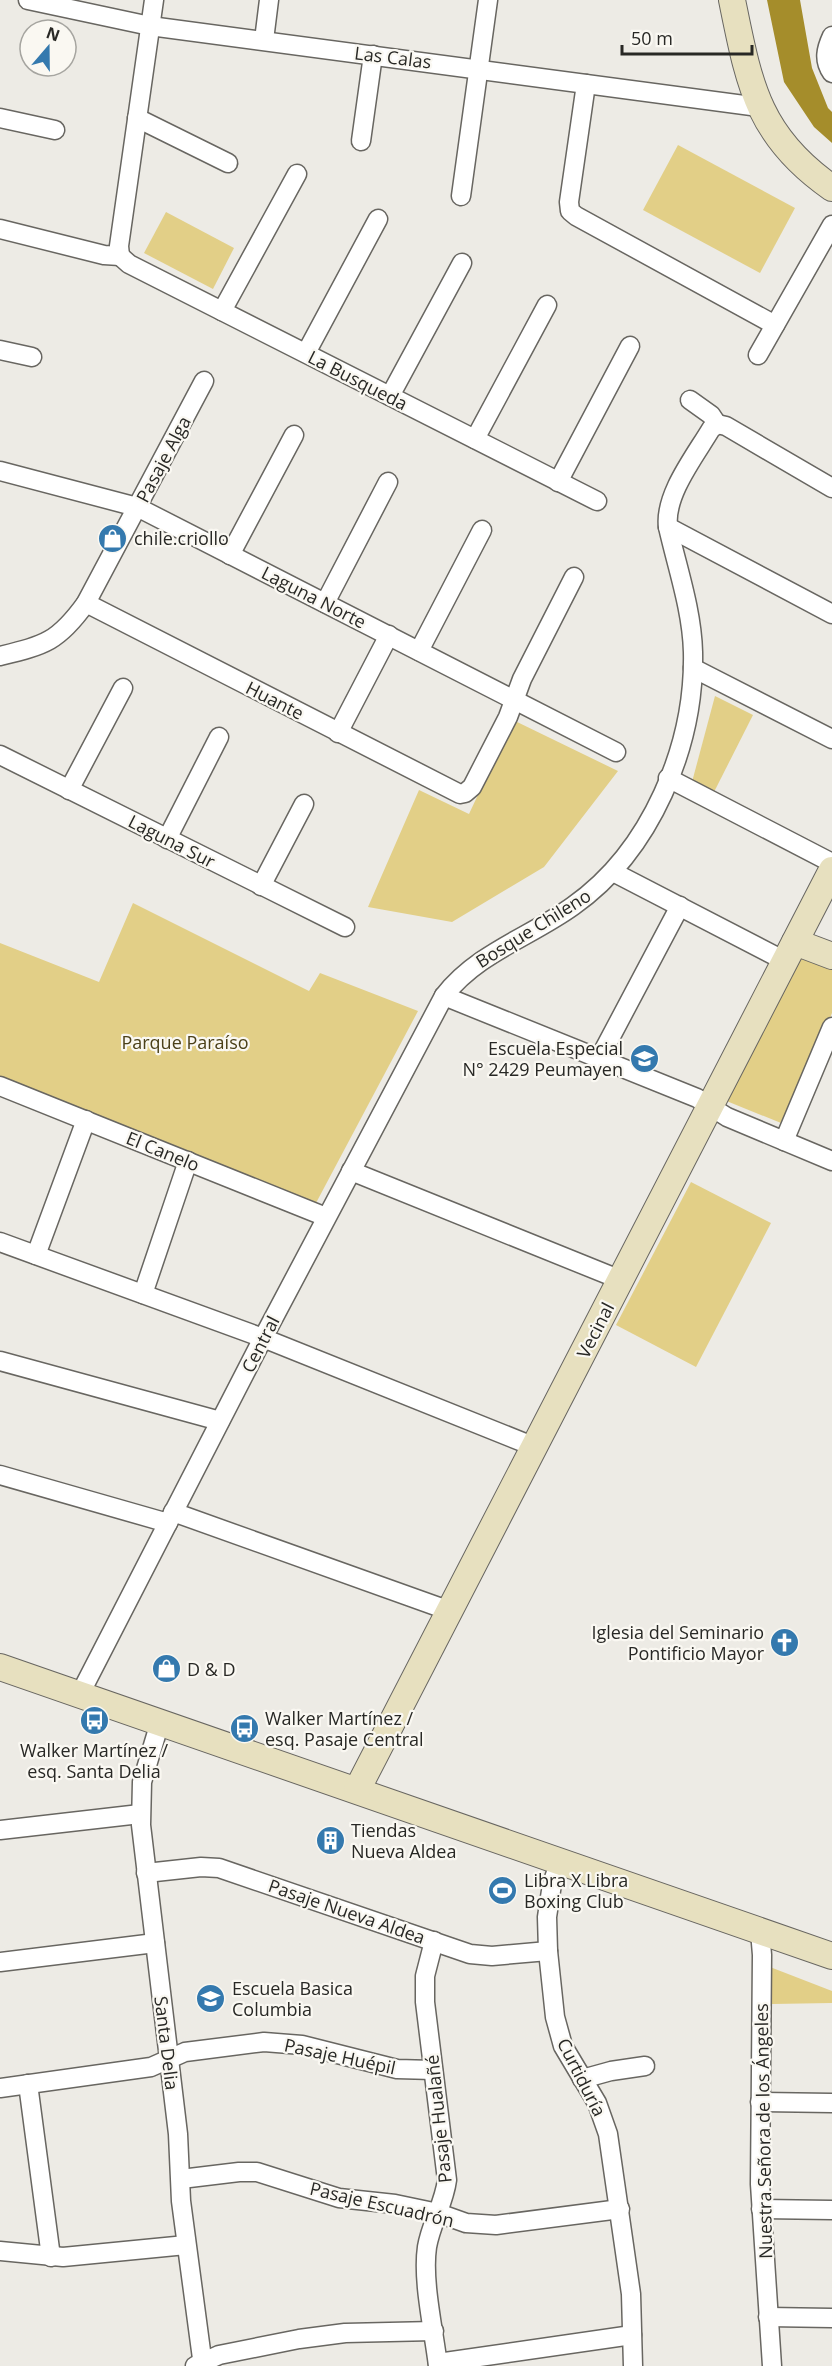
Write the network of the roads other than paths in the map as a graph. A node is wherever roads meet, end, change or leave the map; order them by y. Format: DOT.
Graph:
graph roads {
  1 [pos="28,0"];
  2 [pos="154,0"];
  3 [pos="269,0"];
  4 [pos="488,0"];
  5 [pos="732,0"];
  6 [pos="150,26"];
  7 [pos="832,36"];
  8 [pos="264,40"];
  9 [pos="373,55"];
  10 [pos="479,68"];
  11 [pos="829,68"];
  12 [pos="586,84"];
  13 [pos="759,107"];
  14 [pos="0,118"];
  15 [pos="137,118"];
  16 [pos="55,130"];
  17 [pos="361,141"];
  18 [pos="228,163"];
  19 [pos="297,174"];
  20 [pos="832,188"];
  21 [pos="461,196"];
  22 [pos="378,219"];
  23 [pos="832,225"];
  24 [pos="0,229"];
  25 [pos="120,256"];
  26 [pos="462,263"];
  27 [pos="547,305"];
  28 [pos="222,311"];
  29 [pos="775,325"];
  30 [pos="630,346"];
  31 [pos="0,350"];
  32 [pos="306,353"];
  33 [pos="758,355"];
  34 [pos="32,357"];
  35 [pos="204,381"];
  36 [pos="390,396"];
  37 [pos="690,400"];
  38 [pos="717,424"];
  39 [pos="294,435"];
  40 [pos="475,439"];
  41 [pos="0,471"];
  42 [pos="388,482"];
  43 [pos="558,482"];
  44 [pos="832,488"];
  45 [pos="597,501"];
  46 [pos="137,507"];
  47 [pos="668,527"];
  48 [pos="482,530"];
  49 [pos="230,555"];
  50 [pos="574,577"];
  51 [pos="86,603"];
  52 [pos="325,603"];
  53 [pos="832,614"];
  54 [pos="389,635"];
  55 [pos="419,651"];
  56 [pos="0,656"];
  57 [pos="693,668"];
  58 [pos="123,688"];
  59 [pos="514,699"];
  60 [pos="338,733"];
  61 [pos="219,737"];
  62 [pos="832,739"];
  63 [pos="616,752"];
  64 [pos="0,756"];
  65 [pos="668,778"];
  66 [pos="69,790"];
  67 [pos="304,804"];
  68 [pos="167,838"];
  69 [pos="832,863"];
  70 [pos="832,870"];
  71 [pos="613,872"];
  72 [pos="261,886"];
  73 [pos="680,906"];
  74 [pos="345,927"];
  75 [pos="790,951"];
  76 [pos="832,956"];
  77 [pos="444,996"];
  78 [pos="832,1027"];
  79 [pos="599,1059"];
  80 [pos="0,1086"];
  81 [pos="710,1107"];
  82 [pos="86,1120"];
  83 [pos="784,1141"];
  84 [pos="188,1161"];
  85 [pos="832,1161"];
  86 [pos="351,1171"];
  87 [pos="326,1217"];
  88 [pos="0,1242"];
  89 [pos="36,1255"];
  90 [pos="621,1280"];
  91 [pos="143,1294"];
  92 [pos="263,1338"];
  93 [pos="0,1361"];
  94 [pos="220,1421"];
  95 [pos="534,1448"];
  96 [pos="0,1475"];
  97 [pos="171,1517"];
  98 [pos="450,1611"];
  99 [pos="0,1667"];
  100 [pos="80,1694"];
  101 [pos="160,1722"];
  102 [pos="357,1790"];
  103 [pos="140,1814"];
  104 [pos="0,1830"];
  105 [pos="560,1861"];
  106 [pos="146,1873"];
  107 [pos="760,1931"];
  108 [pos="434,1941"];
  109 [pos="155,1943"];
  110 [pos="548,1951"];
  111 [pos="832,1956"];
  112 [pos="0,1962"];
  113 [pos="169,2060"];
  114 [pos="645,2066"];
  115 [pos="433,2070"];
  116 [pos="582,2079"];
  117 [pos="28,2084"];
  118 [pos="0,2088"];
  119 [pos="760,2102"];
  120 [pos="832,2103"];
  121 [pos="181,2179"];
  122 [pos="620,2209"];
  123 [pos="760,2209"];
  124 [pos="832,2210"];
  125 [pos="438,2213"];
  126 [pos="186,2245"];
  127 [pos="0,2251"];
  128 [pos="51,2257"];
  129 [pos="768,2317"];
  130 [pos="832,2318"];
  131 [pos="434,2331"];
  132 [pos="632,2335"];
  133 [pos="438,2364"];
  134 [pos="200,2365"];
  135 [pos="633,2366"];
  136 [pos="772,2366"];
  1 -- 6 [label="street, Las Calas"];
  2 -- 6 [label="street"];
  3 -- 8 [label="street"];
  4 -- 10 [label="street"];
  5 -- 13 [label="street"];
  6 -- 8 [label="street, Las Calas"];
  6 -- 15 [label="street"];
  7 -- 11 [label="street"];
  8 -- 9 [label="street, Las Calas"];
  9 -- 10 [label="street, Las Calas"];
  9 -- 17 [label="street"];
  10 -- 12 [label="street, Las Calas"];
  10 -- 21 [label="street"];
  12 -- 13 [label="street, Las Calas"];
  12 -- 29 [label="street"];
  13 -- 20 [label="street"];
  14 -- 16 [label="street"];
  15 -- 18 [label="street"];
  15 -- 25 [label="street"];
  19 -- 28 [label="street"];
  22 -- 32 [label="street"];
  23 -- 29 [label="street"];
  24 -- 25 [label="street"];
  25 -- 28 [label="street, La Busqueda"];
  26 -- 36 [label="street"];
  27 -- 40 [label="street"];
  28 -- 32 [label="street, La Busqueda"];
  29 -- 33 [label="street"];
  30 -- 43 [label="street"];
  31 -- 34 [label="street"];
  32 -- 36 [label="street, La Busqueda"];
  35 -- 46 [label="street, Pasaje Alga"];
  36 -- 40 [label="street, La Busqueda"];
  37 -- 38 [label="street"];
  38 -- 44 [label="street"];
  38 -- 47 [label="street, Bosque Chileno"];
  39 -- 49 [label="street"];
  40 -- 43 [label="street, La Busqueda"];
  41 -- 46 [label="street, Laguna Norte"];
  42 -- 52 [label="street"];
  43 -- 45 [label="street, La Busqueda"];
  46 -- 49 [label="street, Laguna Norte"];
  46 -- 51 [label="street, Pasaje Alga"];
  47 -- 53 [label="street"];
  47 -- 57 [label="street, Bosque Chileno"];
  48 -- 55 [label="street"];
  49 -- 52 [label="street, Laguna Norte"];
  50 -- 59 [label="street"];
  51 -- 56 [label="street, Pasaje Alga"];
  51 -- 60 [label="street, Huante"];
  52 -- 54 [label="street, Laguna Norte"];
  54 -- 55 [label="street, Laguna Norte"];
  54 -- 60 [label="street"];
  55 -- 59 [label="street, Laguna Norte"];
  57 -- 62 [label="street"];
  57 -- 65 [label="street, Bosque Chileno"];
  58 -- 66 [label="street"];
  59 -- 60 [label="street, Huante"];
  59 -- 63 [label="street, Laguna Norte"];
  61 -- 68 [label="street"];
  64 -- 66 [label="street, Laguna Sur"];
  65 -- 69 [label="street"];
  65 -- 71 [label="street, Bosque Chileno"];
  66 -- 68 [label="street, Laguna Sur"];
  67 -- 72 [label="street"];
  68 -- 72 [label="street, Laguna Sur"];
  70 -- 75 [label="street, Vecinal"];
  71 -- 73 [label="street"];
  71 -- 77 [label="street, Bosque Chileno"];
  72 -- 74 [label="street, Laguna Sur"];
  73 -- 75 [label="street"];
  73 -- 79 [label="street"];
  75 -- 76 [label="street"];
  75 -- 81 [label="street, Vecinal"];
  77 -- 79 [label="street"];
  77 -- 86 [label="street, Central"];
  78 -- 83 [label="street"];
  79 -- 81 [label="street"];
  80 -- 82 [label="street, El Canelo"];
  81 -- 83 [label="street"];
  81 -- 90 [label="street, Vecinal"];
  82 -- 84 [label="street, El Canelo"];
  82 -- 89 [label="street"];
  83 -- 85 [label="street"];
  84 -- 87 [label="street, El Canelo"];
  84 -- 91 [label="street"];
  86 -- 87 [label="street, Central"];
  86 -- 90 [label="street"];
  87 -- 92 [label="street, Central"];
  88 -- 89 [label="street"];
  89 -- 91 [label="street"];
  90 -- 95 [label="street, Vecinal"];
  91 -- 92 [label="street"];
  92 -- 94 [label="street, Central"];
  92 -- 95 [label="street"];
  93 -- 94 [label="street"];
  94 -- 97 [label="street, Central"];
  95 -- 98 [label="street, Vecinal"];
  96 -- 97 [label="street"];
  97 -- 98 [label="street"];
  97 -- 100 [label="street, Central"];
  98 -- 102 [label="street, Vecinal"];
  99 -- 100 [label="street"];
  100 -- 101 [label="street"];
  101 -- 102 [label="street"];
  101 -- 103 [label="street, Santa Delia"];
  102 -- 105 [label="street"];
  103 -- 104 [label="street"];
  103 -- 106 [label="street, Santa Delia"];
  105 -- 107 [label="street"];
  105 -- 110 [label="street, Curtiduría"];
  106 -- 108 [label="street, Pasaje Nueva Aldea"];
  106 -- 109 [label="street, Santa Delia"];
  107 -- 111 [label="street"];
  107 -- 119 [label="street, Nuestra Señora de los Ángeles"];
  108 -- 110 [label="street, Pasaje Nueva Aldea"];
  108 -- 115 [label="street, Pasaje Hualañé"];
  109 -- 112 [label="street"];
  109 -- 113 [label="street, Santa Delia"];
  110 -- 116 [label="street, Curtiduría"];
  113 -- 115 [label="street, Pasaje Huépil"];
  113 -- 117 [label="street, Pasaje Huépil"];
  113 -- 121 [label="street, Santa Delia"];
  114 -- 116 [label="street"];
  115 -- 125 [label="street, Pasaje Hualañé"];
  116 -- 122 [label="street, Curtiduría"];
  117 -- 118 [label="street, Pasaje Huépil"];
  117 -- 128 [label="street"];
  119 -- 120 [label="street"];
  119 -- 123 [label="street, Nuestra Señora de los Ángeles"];
  121 -- 125 [label="street, Pasaje Escuadrón"];
  121 -- 126 [label="street, Santa Delia"];
  122 -- 125 [label="street, Pasaje Escuadrón"];
  122 -- 132 [label="street, Curtiduría"];
  123 -- 124 [label="street"];
  123 -- 129 [label="street, Nuestra Señora de los Ángeles"];
  125 -- 131 [label="street, Pasaje Hualañé"];
  126 -- 128 [label="street"];
  126 -- 134 [label="street, Santa Delia"];
  127 -- 128 [label="street"];
  129 -- 130 [label="street"];
  129 -- 136 [label="street, Nuestra Señora de los Ángeles"];
  131 -- 133 [label="street, Pasaje Hualañé"];
  131 -- 134 [label="street"];
  132 -- 133 [label="street"];
  132 -- 135 [label="street, Curtiduría"];
}
